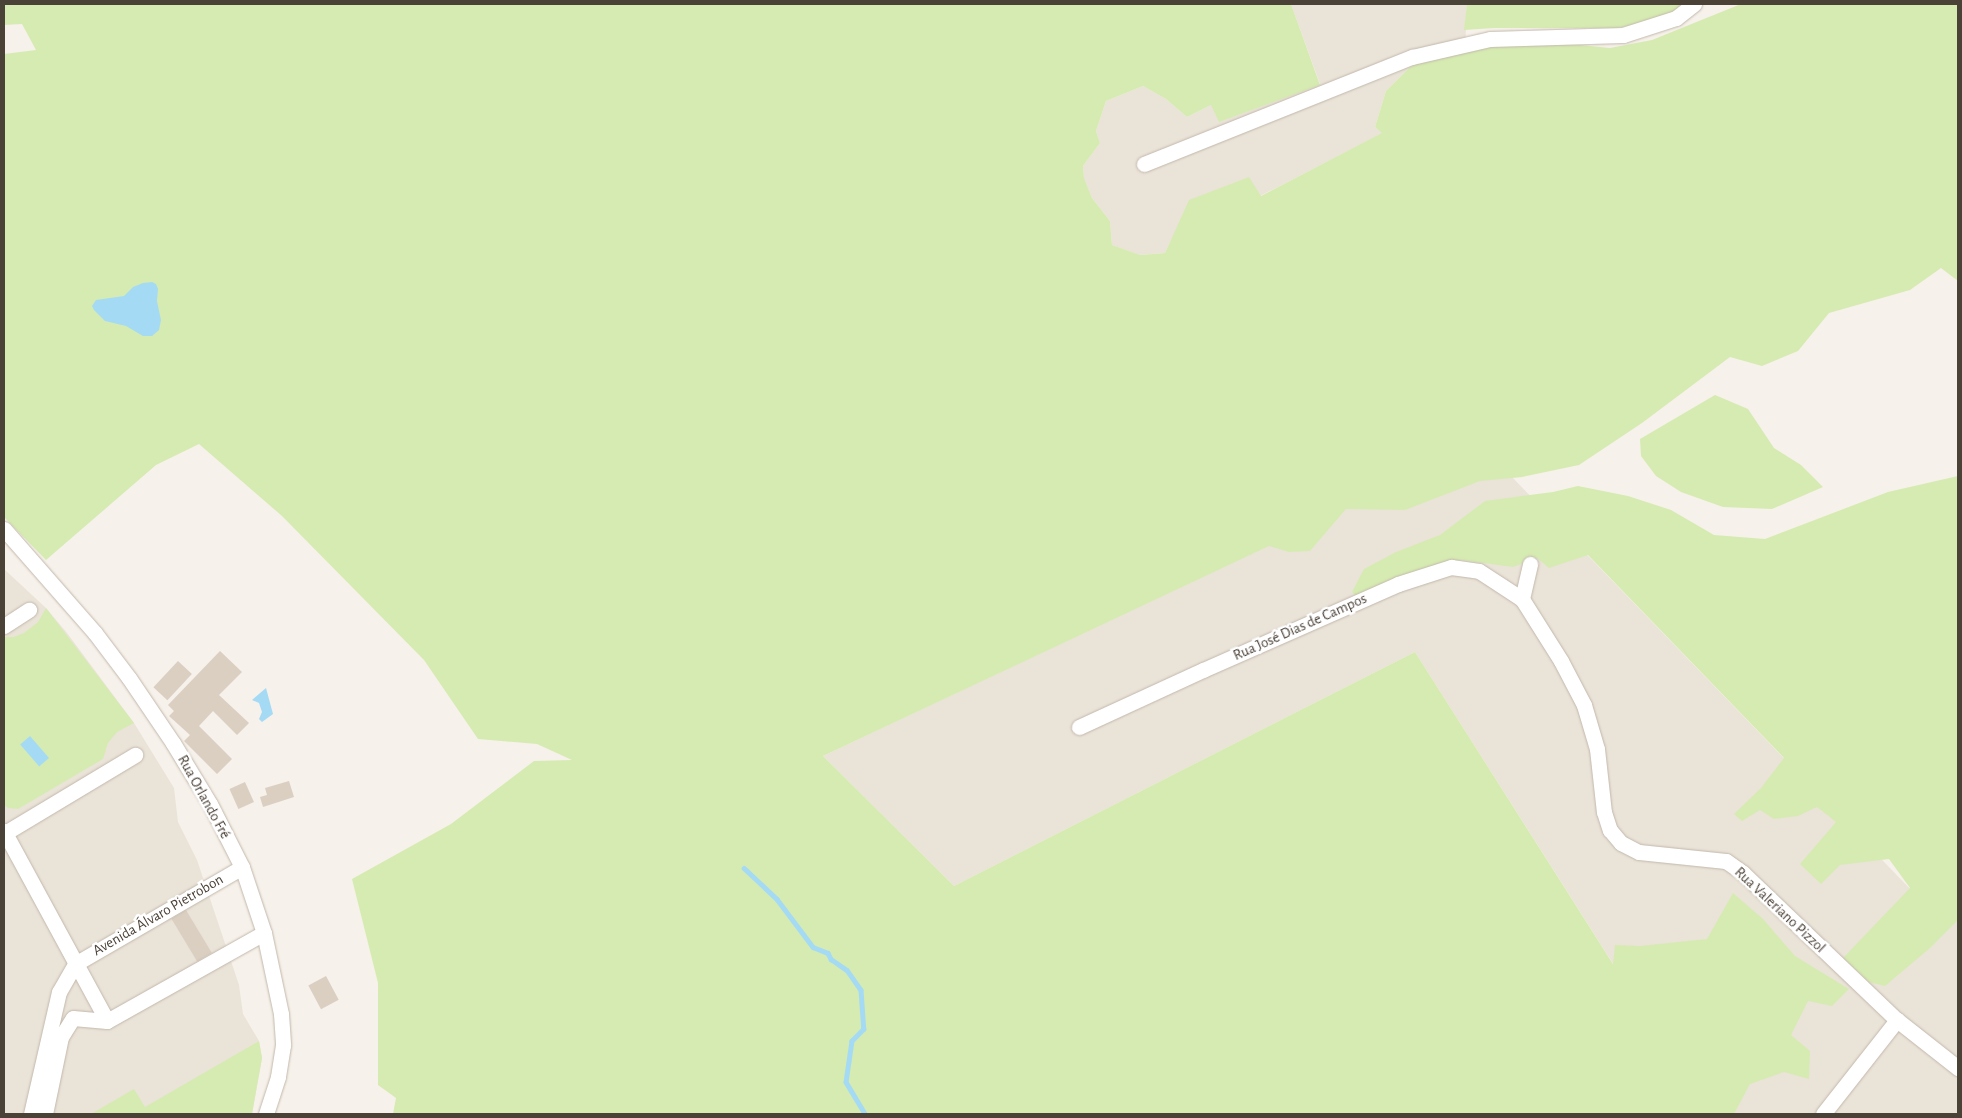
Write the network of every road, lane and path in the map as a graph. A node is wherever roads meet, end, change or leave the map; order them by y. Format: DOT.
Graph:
graph roads {
  1 [pos="1694,4"];
  2 [pos="1144,164"];
  3 [pos="4,529"];
  4 [pos="1530,564"];
  5 [pos="1522,599"];
  6 [pos="29,610"];
  7 [pos="4,626"];
  8 [pos="1080,727"];
  9 [pos="135,755"];
  10 [pos="4,832"];
  11 [pos="242,867"];
  12 [pos="264,934"];
  13 [pos="75,964"];
  14 [pos="1897,1020"];
  15 [pos="107,1021"];
  16 [pos="1958,1068"];
  17 [pos="30,1110"];
  18 [pos="45,1114"];
  19 [pos="266,1114"];
  20 [pos="1823,1114"];
  1 -- 2 [label="street"];
  3 -- 11 [label="street, Rua Orlando Fré"];
  4 -- 5 [label="street"];
  5 -- 8 [label="street, Rua José Dias de Campos"];
  5 -- 14 [label="street, Rua Valeriano Pizzol"];
  6 -- 7 [label="street"];
  9 -- 10 [label="street"];
  10 -- 13 [label="street"];
  11 -- 12 [label="street, Rua Orlando Fré"];
  11 -- 13 [label="street, Avenida Álvaro Pietrobon"];
  12 -- 15 [label="street"];
  12 -- 19 [label="street, Rua Orlando Fré"];
  13 -- 15 [label="street"];
  13 -- 17 [label="street"];
  14 -- 16 [label="street, Rua Valeriano Pizzol"];
  14 -- 20 [label="street"];
  15 -- 18 [label="street"];
}
